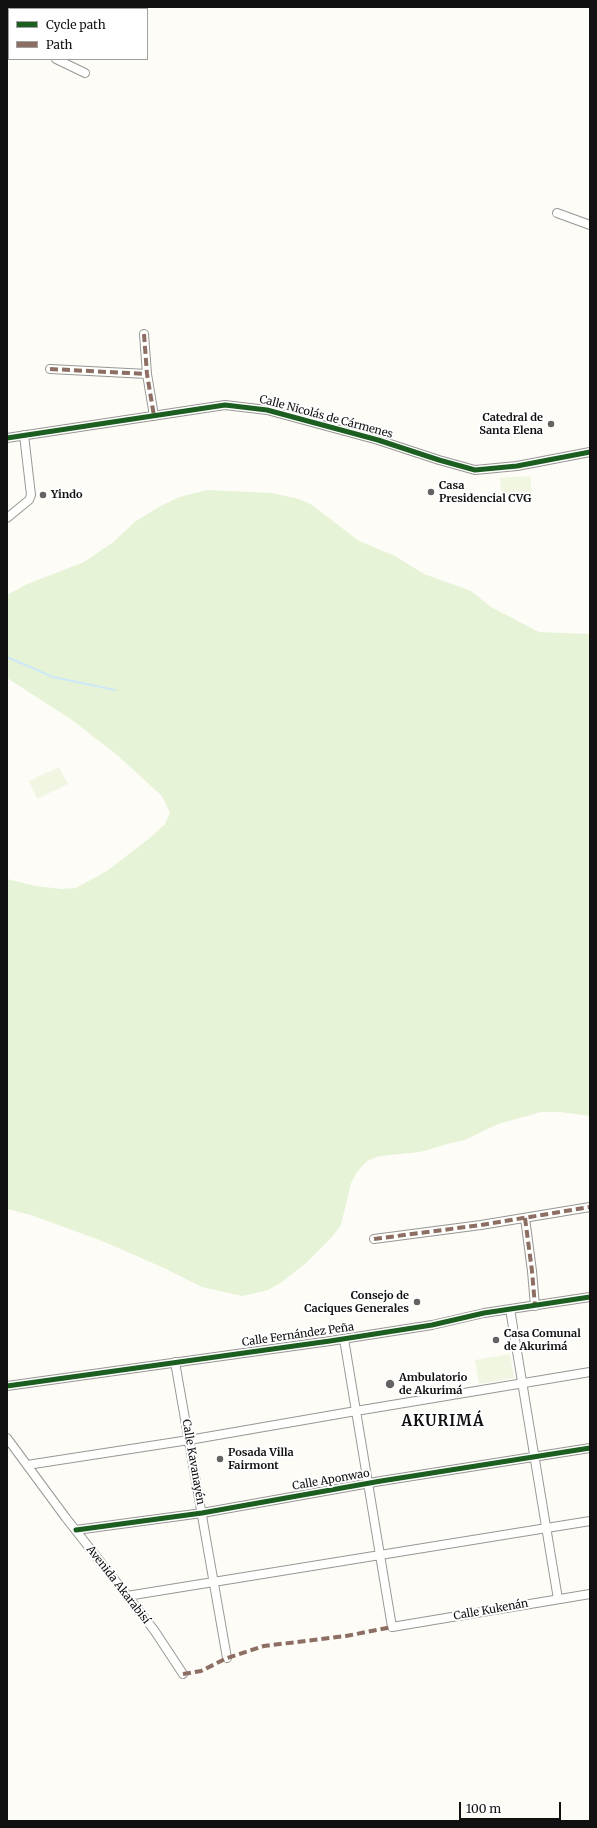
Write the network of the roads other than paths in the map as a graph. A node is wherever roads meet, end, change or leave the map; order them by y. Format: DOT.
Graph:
graph roads {
  1 [pos="58,60"];
  2 [pos="85,73"];
  3 [pos="557,213"];
  4 [pos="590,225"];
  5 [pos="144,334"];
  6 [pos="50,369"];
  7 [pos="147,374"];
  8 [pos="154,416"];
  9 [pos="24,435"];
  10 [pos="7,438"];
  11 [pos="590,452"];
  12 [pos="7,518"];
  13 [pos="590,1207"];
  14 [pos="525,1218"];
  15 [pos="374,1240"];
  16 [pos="590,1298"];
  17 [pos="535,1306"];
  18 [pos="510,1309"];
  19 [pos="344,1338"];
  20 [pos="175,1362"];
  21 [pos="590,1372"];
  22 [pos="521,1383"];
  23 [pos="7,1386"];
  24 [pos="356,1411"];
  25 [pos="8,1438"];
  26 [pos="189,1440"];
  27 [pos="590,1448"];
  28 [pos="534,1458"];
  29 [pos="27,1465"];
  30 [pos="368,1484"];
  31 [pos="202,1513"];
  32 [pos="590,1521"];
  33 [pos="546,1528"];
  34 [pos="76,1530"];
  35 [pos="380,1555"];
  36 [pos="214,1582"];
  37 [pos="590,1594"];
  38 [pos="127,1596"];
  39 [pos="558,1599"];
  40 [pos="227,1658"];
  41 [pos="183,1674"];
  1 -- 2 [label="street"];
  3 -- 4 [label="street"];
  5 -- 7 [label="street"];
  6 -- 7 [label="street"];
  7 -- 8 [label="street"];
  8 -- 9 [label="street, Calle Nicolás de Cármenes"];
  8 -- 11 [label="street, Calle Nicolás de Cármenes"];
  9 -- 10 [label="street, Calle Nicolás de Cármenes"];
  9 -- 12 [label="street"];
  13 -- 14 [label="street"];
  14 -- 15 [label="street"];
  14 -- 17 [label="street"];
  16 -- 17 [label="street, Calle Fernández Peña"];
  17 -- 18 [label="street, Calle Fernández Peña"];
  18 -- 19 [label="street, Calle Fernández Peña"];
  18 -- 22 [label="street"];
  19 -- 20 [label="street, Calle Fernández Peña"];
  19 -- 24 [label="street"];
  20 -- 23 [label="street, Calle Fernández Peña"];
  20 -- 26 [label="street, Calle Kavanayén"];
  21 -- 22 [label="street"];
  22 -- 24 [label="street"];
  22 -- 28 [label="street"];
  24 -- 26 [label="street"];
  24 -- 30 [label="street"];
  25 -- 29 [label="street, Avenida Akarabisí"];
  26 -- 29 [label="street"];
  26 -- 31 [label="street, Calle Kavanayén"];
  27 -- 28 [label="street, Calle Aponwao"];
  28 -- 30 [label="street, Calle Aponwao"];
  28 -- 33 [label="street"];
  29 -- 34 [label="street, Avenida Akarabisí"];
  30 -- 31 [label="street, Calle Aponwao"];
  30 -- 35 [label="street"];
  31 -- 34 [label="street, Calle Aponwao"];
  31 -- 36 [label="street, Calle Kavanayén"];
  32 -- 33 [label="street"];
  33 -- 35 [label="street"];
  33 -- 39 [label="street"];
  34 -- 38 [label="street, Avenida Akarabisí"];
  35 -- 36 [label="street"];
  35 -- 39 [label="street, Calle Kukenán"];
  36 -- 38 [label="street"];
  36 -- 40 [label="street, Calle Kavanayén"];
  37 -- 39 [label="street, Calle Kukenán"];
  38 -- 41 [label="street, Avenida Akarabisí"];
}
